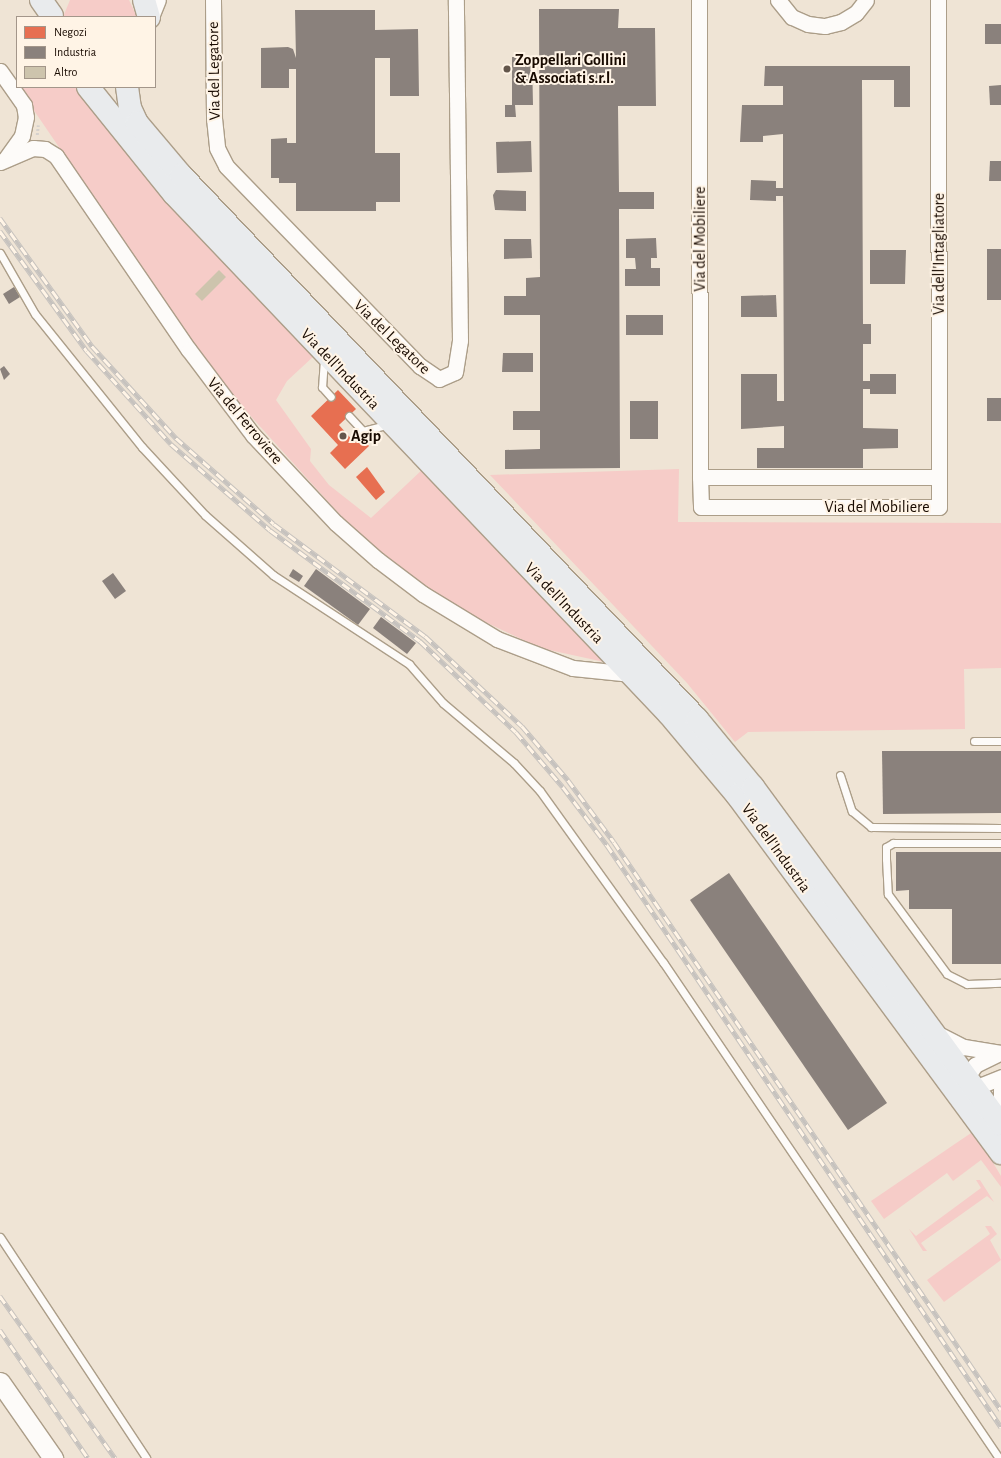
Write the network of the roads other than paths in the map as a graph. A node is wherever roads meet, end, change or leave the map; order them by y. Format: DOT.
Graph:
graph roads {
  1 [pos="144,0"];
  2 [pos="158,0"];
  3 [pos="213,0"];
  4 [pos="456,0"];
  5 [pos="699,0"];
  6 [pos="866,0"];
  7 [pos="938,0"];
  8 [pos="777,2"];
  9 [pos="150,16"];
  10 [pos="150,16"];
  11 [pos="0,71"];
  12 [pos="89,88"];
  13 [pos="127,88"];
  14 [pos="4,159"];
  15 [pos="0,254"];
  16 [pos="325,353"];
  17 [pos="331,397"];
  18 [pos="349,416"];
  19 [pos="392,424"];
  20 [pos="700,477"];
  21 [pos="939,477"];
  22 [pos="939,507"];
  23 [pos="632,674"];
  24 [pos="974,741"];
  25 [pos="1001,741"];
  26 [pos="840,775"];
  27 [pos="1001,828"];
  28 [pos="1001,843"];
  29 [pos="1001,983"];
  30 [pos="931,1030"];
  31 [pos="1001,1053"];
  32 [pos="1001,1077"];
  33 [pos="966,1086"];
  34 [pos="1001,1089"];
  35 [pos="1001,1112"];
  36 [pos="1001,1124"];
  37 [pos="1001,1153"];
  38 [pos="0,1237"];
  39 [pos="0,1382"];
  40 [pos="53,1458"];
  41 [pos="146,1458"];
  42 [pos="999,1458"];
  1 -- 9 [label="main road"];
  2 -- 10 [label="street"];
  3 -- 4 [label="street, Via del Legatore"];
  5 -- 20 [label="street, Via del Mobiliere"];
  6 -- 8 [label="street"];
  7 -- 21 [label="street, Via dell'Intagliatore"];
  11 -- 14 [label="street, Via del Ferroviere"];
  12 -- 16 [label="main road, Via dell'Industria"];
  13 -- 30 [label="main road, Via dell'Industria"];
  14 -- 23 [label="street, Via del Ferroviere"];
  15 -- 42 [label="lane"];
  16 -- 17 [label="lane"];
  16 -- 19 [label="main road, Via dell'Industria"];
  18 -- 19 [label="lane"];
  19 -- 23 [label="main road, Via dell'Industria"];
  20 -- 21 [label="street, Via del Mobiliere"];
  20 -- 22 [label="street, Via del Mobiliere"];
  21 -- 22 [label="street, Via dell'Intagliatore"];
  23 -- 33 [label="main road, Via dell'Industria"];
  24 -- 25 [label="lane"];
  26 -- 27 [label="lane"];
  28 -- 29 [label="lane"];
  30 -- 31 [label="street"];
  30 -- 33 [label="main road, Via dell'Industria"];
  31 -- 33 [label="street"];
  32 -- 33 [label="street"];
  33 -- 36 [label="main road, Via dell'Industria"];
  33 -- 37 [label="main road, Via dell'Industria"];
  34 -- 35 [label="street"];
  38 -- 41 [label="lane"];
  39 -- 40 [label="street"];
}
